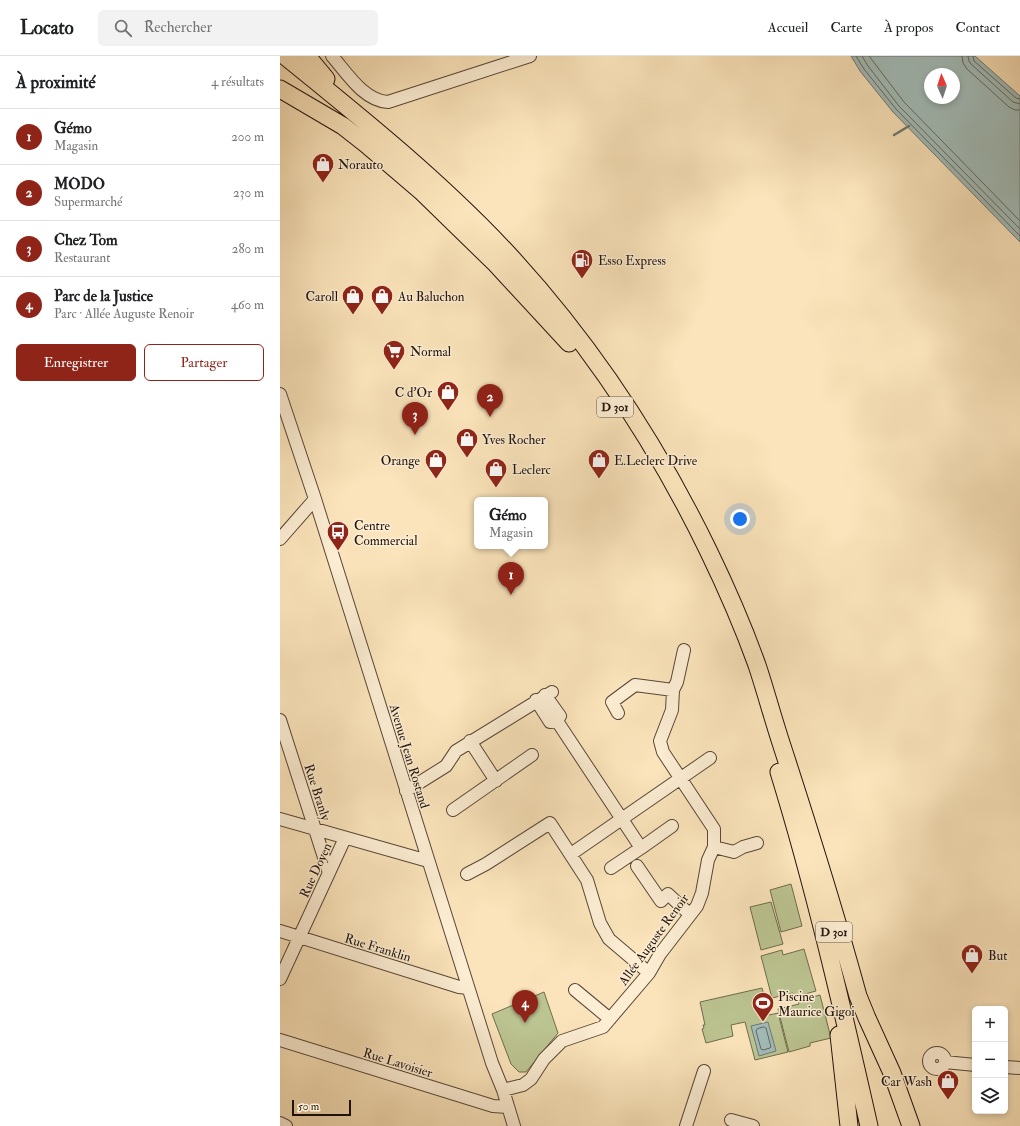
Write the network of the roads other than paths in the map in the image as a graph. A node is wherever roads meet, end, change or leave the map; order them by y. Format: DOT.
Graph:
graph roads {
  1 [pos="285,56"];
  2 [pos="307,56"];
  3 [pos="332,56"];
  4 [pos="530,56"];
  5 [pos="280,64"];
  6 [pos="280,89"];
  7 [pos="338,99"];
  8 [pos="569,343"];
  9 [pos="280,394"];
  10 [pos="315,499"];
  11 [pos="280,539"];
  12 [pos="684,650"];
  13 [pos="673,690"];
  14 [pos="618,713"];
  15 [pos="280,720"];
  16 [pos="470,741"];
  17 [pos="780,741"];
  18 [pos="532,756"];
  19 [pos="710,758"];
  20 [pos="681,778"];
  21 [pos="496,781"];
  22 [pos="406,791"];
  23 [pos="453,810"];
  24 [pos="280,819"];
  25 [pos="622,819"];
  26 [pos="672,826"];
  27 [pos="315,829"];
  28 [pos="345,838"];
  29 [pos="757,843"];
  30 [pos="714,847"];
  31 [pos="641,848"];
  32 [pos="571,854"];
  33 [pos="803,856"];
  34 [pos="428,861"];
  35 [pos="637,866"];
  36 [pos="611,868"];
  37 [pos="329,873"];
  38 [pos="467,874"];
  39 [pos="691,913"];
  40 [pos="280,931"];
  41 [pos="300,937"];
  42 [pos="649,973"];
  43 [pos="280,979"];
  44 [pos="468,988"];
  45 [pos="575,990"];
  46 [pos="610,1019"];
  47 [pos="280,1040"];
  48 [pos="945,1062"];
  49 [pos="972,1065"];
  50 [pos="1008,1067"];
  51 [pos="1020,1068"];
  52 [pos="704,1071"];
  53 [pos="503,1090"];
  54 [pos="508,1107"];
  55 [pos="731,1120"];
  56 [pos="280,1123"];
  57 [pos="286,1126"];
  58 [pos="514,1126"];
  59 [pos="686,1126"];
  60 [pos="753,1126"];
  61 [pos="849,1126"];
  62 [pos="869,1126"];
  63 [pos="880,1126"];
  64 [pos="911,1126"];
  1 -- 7 [label="highway, D 301"];
  2 -- 7 [label="highway"];
  3 -- 4 [label="street"];
  5 -- 8 [label="highway, D 301"];
  6 -- 8 [label="highway"];
  7 -- 17 [label="highway, D 301"];
  8 -- 33 [label="highway, D 301"];
  9 -- 10 [label="street, Avenue Jean Rostand"];
  10 -- 11 [label="street"];
  10 -- 22 [label="street, Avenue Jean Rostand"];
  12 -- 13 [label="street, Allée Auguste Renoir"];
  13 -- 14 [label="street"];
  13 -- 20 [label="street, Allée Auguste Renoir"];
  15 -- 27 [label="street, Rue Branly"];
  16 -- 21 [label="street"];
  16 -- 22 [label="street"];
  16 -- 25 [label="street"];
  17 -- 63 [label="highway, D 301"];
  17 -- 64 [label="highway"];
  18 -- 21 [label="street"];
  19 -- 20 [label="street"];
  20 -- 25 [label="street"];
  20 -- 30 [label="street, Allée Auguste Renoir"];
  21 -- 23 [label="street"];
  22 -- 34 [label="street, Avenue Jean Rostand"];
  24 -- 27 [label="street"];
  25 -- 31 [label="street"];
  25 -- 32 [label="street"];
  26 -- 31 [label="street"];
  27 -- 28 [label="street"];
  27 -- 37 [label="street, Rue Branly"];
  28 -- 34 [label="street"];
  28 -- 37 [label="street, Rue Doyen"];
  29 -- 30 [label="street"];
  30 -- 39 [label="street, Allée Auguste Renoir"];
  31 -- 36 [label="street"];
  32 -- 38 [label="street"];
  32 -- 42 [label="street"];
  33 -- 61 [label="highway"];
  33 -- 62 [label="highway, D 301"];
  34 -- 44 [label="street, Avenue Jean Rostand"];
  35 -- 39 [label="street"];
  37 -- 41 [label="street, Rue Doyen"];
  39 -- 42 [label="street, Allée Auguste Renoir"];
  40 -- 41 [label="street, Rue Franklin"];
  41 -- 43 [label="street, Rue Doyen"];
  41 -- 44 [label="street, Rue Franklin"];
  42 -- 46 [label="street, Allée Auguste Renoir"];
  44 -- 53 [label="street, Avenue Jean Rostand"];
  45 -- 46 [label="street"];
  46 -- 53 [label="street, Allée Auguste Renoir"];
  47 -- 54 [label="street, Rue Lavoisier"];
  48 -- 49 [label="street"];
  50 -- 51 [label="street"];
  52 -- 59 [label="street"];
  53 -- 54 [label="street, Avenue Jean Rostand"];
  54 -- 58 [label="street, Avenue Jean Rostand"];
  55 -- 60 [label="street"];
  56 -- 57 [label="street"];
}
